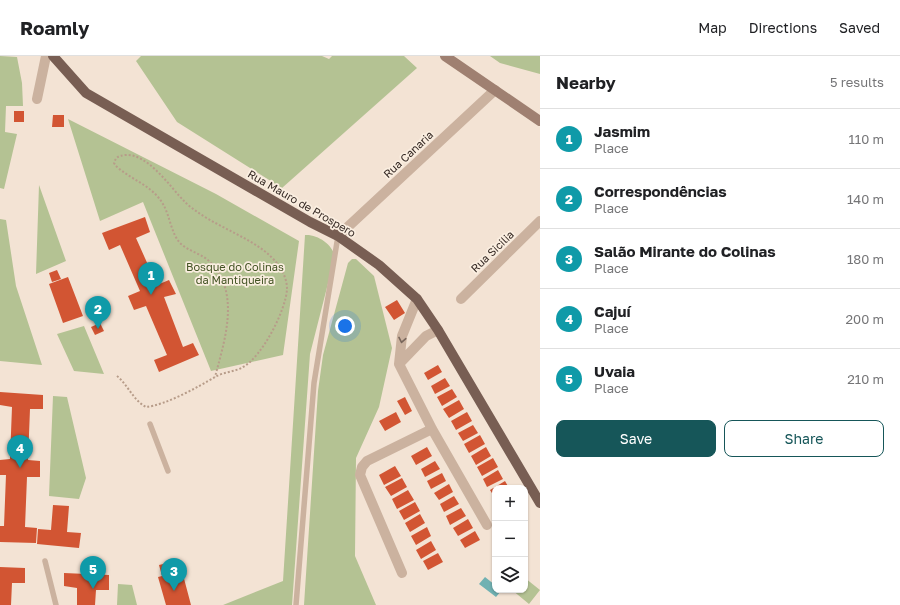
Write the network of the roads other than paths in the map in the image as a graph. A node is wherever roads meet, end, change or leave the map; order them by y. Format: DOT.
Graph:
graph roads {
  1 [pos="46,56"];
  2 [pos="53,56"];
  3 [pos="445,56"];
  4 [pos="495,90"];
  5 [pos="38,99"];
  6 [pos="540,121"];
  7 [pos="540,221"];
  8 [pos="338,236"];
  9 [pos="418,299"];
  10 [pos="461,299"];
  11 [pos="438,330"];
  12 [pos="399,364"];
  13 [pos="150,424"];
  14 [pos="432,429"];
  15 [pos="168,471"];
  16 [pos="540,503"];
  17 [pos="487,525"];
  18 [pos="44,561"];
  19 [pos="402,573"];
  20 [pos="56,605"];
  21 [pos="296,605"];
  1 -- 5 [label="street"];
  2 -- 8 [label="main road, Rua Mauro de Prospero"];
  3 -- 4 [label="street"];
  4 -- 6 [label="street"];
  4 -- 8 [label="street, Rua Canaria"];
  7 -- 10 [label="street, Rua Sicilia"];
  8 -- 9 [label="main road, Rua Mauro de Prospero"];
  8 -- 21 [label="lane"];
  9 -- 11 [label="main road, Rua Mauro de Prospero"];
  9 -- 12 [label="street, one-way"];
  11 -- 12 [label="street"];
  11 -- 16 [label="main road, Rua Mauro de Prospero"];
  12 -- 14 [label="street"];
  13 -- 15 [label="lane"];
  14 -- 17 [label="street"];
  14 -- 19 [label="street"];
  18 -- 20 [label="lane"];
}
